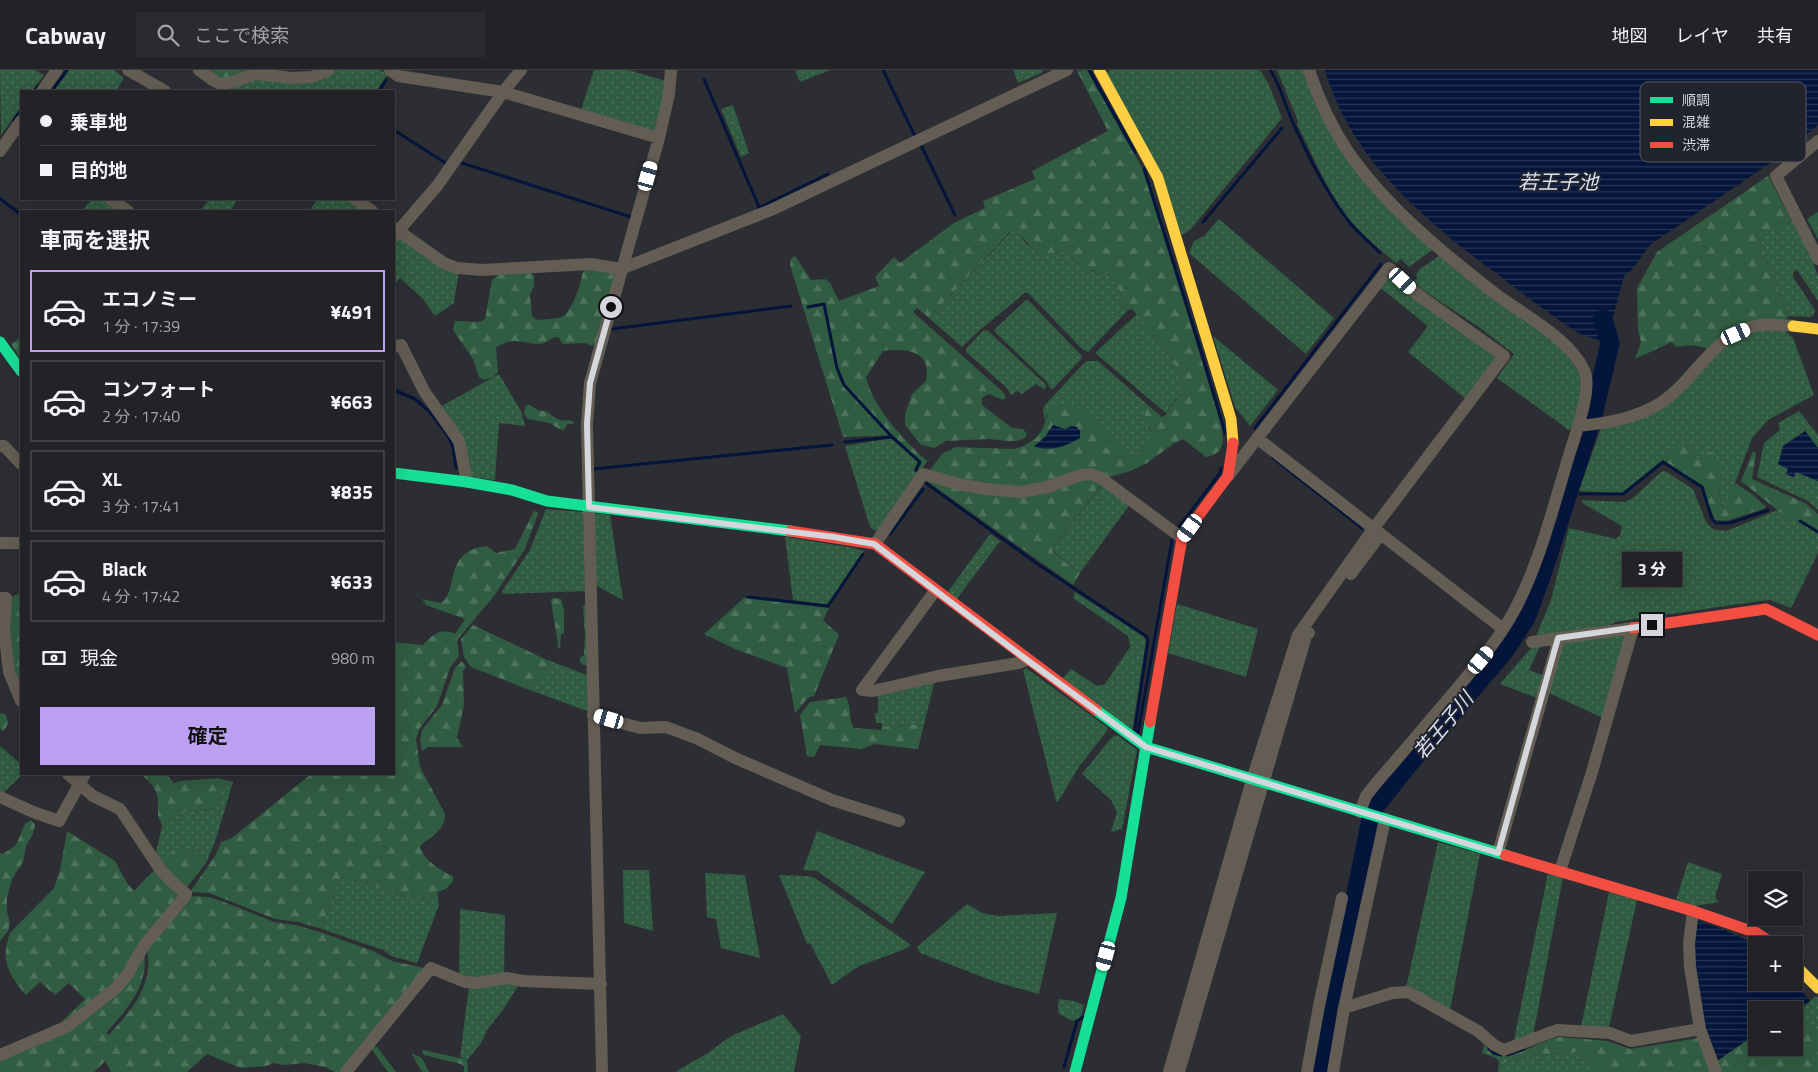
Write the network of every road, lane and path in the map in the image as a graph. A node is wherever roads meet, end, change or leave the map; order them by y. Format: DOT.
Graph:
graph roads {
  1 [pos="57,70"];
  2 [pos="128,70"];
  3 [pos="200,70"];
  4 [pos="329,70"];
  5 [pos="390,70"];
  6 [pos="521,70"];
  7 [pos="671,70"];
  8 [pos="1067,70"];
  9 [pos="1099,70"];
  10 [pos="1309,70"];
  11 [pos="43,90"];
  12 [pos="163,90"];
  13 [pos="503,92"];
  14 [pos="19,129"];
  15 [pos="659,138"];
  16 [pos="1818,141"];
  17 [pos="0,151"];
  18 [pos="1806,151"];
  19 [pos="1793,162"];
  20 [pos="112,200"];
  21 [pos="356,200"];
  22 [pos="126,210"];
  23 [pos="371,210"];
  24 [pos="395,231"];
  25 [pos="1818,259"];
  26 [pos="621,269"];
  27 [pos="1792,326"];
  28 [pos="1818,329"];
  29 [pos="0,342"];
  30 [pos="395,347"];
  31 [pos="20,370"];
  32 [pos="1578,426"];
  33 [pos="1257,438"];
  34 [pos="0,446"];
  35 [pos="20,463"];
  36 [pos="395,473"];
  37 [pos="1228,476"];
  38 [pos="467,482"];
  39 [pos="589,507"];
  40 [pos="1377,531"];
  41 [pos="1182,538"];
  42 [pos="0,543"];
  43 [pos="20,543"];
  44 [pos="874,544"];
  45 [pos="935,590"];
  46 [pos="0,598"];
  47 [pos="1633,628"];
  48 [pos="1503,629"];
  49 [pos="1818,635"];
  50 [pos="1558,638"];
  51 [pos="1532,642"];
  52 [pos="1027,660"];
  53 [pos="20,699"];
  54 [pos="593,715"];
  55 [pos="1146,747"];
  56 [pos="70,775"];
  57 [pos="82,780"];
  58 [pos="1258,782"];
  59 [pos="0,798"];
  60 [pos="1362,812"];
  61 [pos="1384,819"];
  62 [pos="899,821"];
  63 [pos="1498,853"];
  64 [pos="1560,871"];
  65 [pos="1342,898"];
  66 [pos="1693,911"];
  67 [pos="1762,936"];
  68 [pos="1803,973"];
  69 [pos="601,984"];
  70 [pos="1818,988"];
  71 [pos="1344,1008"];
  72 [pos="1700,1029"];
  73 [pos="0,1055"];
  74 [pos="346,1072"];
  75 [pos="602,1072"];
  76 [pos="1075,1072"];
  77 [pos="1169,1072"];
  78 [pos="1179,1072"];
  79 [pos="1307,1072"];
  80 [pos="1333,1072"];
  81 [pos="1716,1072"];
  1 -- 11 [label="street"];
  2 -- 12 [label="street"];
  3 -- 4 [label="street"];
  5 -- 13 [label="street"];
  6 -- 13 [label="street"];
  7 -- 15 [label="street"];
  8 -- 26 [label="street"];
  9 -- 37 [label="street"];
  10 -- 32 [label="street"];
  13 -- 15 [label="street"];
  13 -- 24 [label="street"];
  14 -- 17 [label="street"];
  15 -- 26 [label="street"];
  16 -- 18 [label="street"];
  19 -- 25 [label="street"];
  20 -- 22 [label="street"];
  21 -- 23 [label="street"];
  24 -- 26 [label="street"];
  26 -- 39 [label="street"];
  27 -- 28 [label="street"];
  27 -- 32 [label="street"];
  29 -- 31 [label="street"];
  30 -- 38 [label="street"];
  32 -- 48 [label="street"];
  33 -- 37 [label="street"];
  33 -- 40 [label="street"];
  33 -- 40 [label="street"];
  34 -- 35 [label="street"];
  36 -- 38 [label="street"];
  37 -- 41 [label="street"];
  38 -- 39 [label="street"];
  39 -- 44 [label="street"];
  39 -- 54 [label="street"];
  40 -- 48 [label="street"];
  40 -- 58 [label="street"];
  41 -- 44 [label="street"];
  41 -- 55 [label="street"];
  42 -- 43 [label="street"];
  44 -- 45 [label="street"];
  45 -- 52 [label="street"];
  45 -- 52 [label="street"];
  46 -- 53 [label="street"];
  47 -- 49 [label="street"];
  47 -- 50 [label="street"];
  47 -- 64 [label="street"];
  48 -- 60 [label="street"];
  50 -- 51 [label="street"];
  50 -- 63 [label="street"];
  52 -- 55 [label="street"];
  54 -- 62 [label="street"];
  54 -- 69 [label="street"];
  55 -- 58 [label="street"];
  55 -- 76 [label="street"];
  56 -- 57 [label="street"];
  57 -- 59 [label="street"];
  57 -- 73 [label="street"];
  58 -- 60 [label="street"];
  58 -- 77 [label="street"];
  58 -- 78 [label="street"];
  60 -- 61 [label="street"];
  61 -- 63 [label="street"];
  61 -- 71 [label="street"];
  63 -- 64 [label="street"];
  64 -- 66 [label="street"];
  65 -- 79 [label="street"];
  66 -- 67 [label="street"];
  66 -- 72 [label="street"];
  68 -- 70 [label="street"];
  69 -- 74 [label="street"];
  69 -- 75 [label="street"];
  71 -- 72 [label="street"];
  71 -- 80 [label="street"];
  72 -- 81 [label="street"];
}
